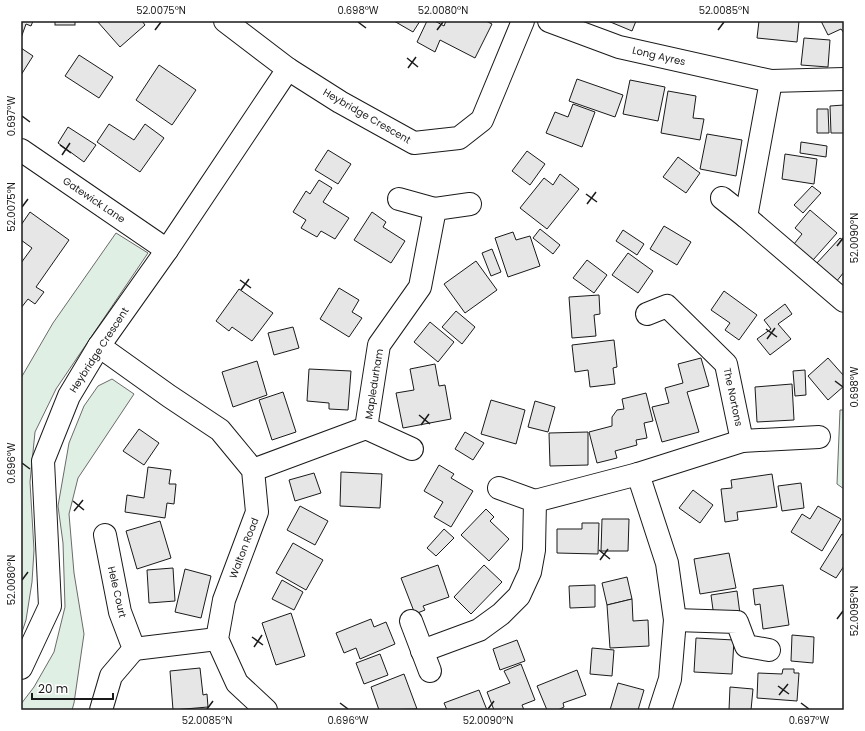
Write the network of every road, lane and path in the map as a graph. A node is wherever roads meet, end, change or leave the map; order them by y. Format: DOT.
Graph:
graph roads {
  1 [pos="225,21"];
  2 [pos="523,21"];
  3 [pos="550,21"];
  4 [pos="288,69"];
  5 [pos="844,79"];
  6 [pos="771,81"];
  7 [pos="21,150"];
  8 [pos="722,198"];
  9 [pos="399,199"];
  10 [pos="470,204"];
  11 [pos="435,209"];
  12 [pos="746,217"];
  13 [pos="167,250"];
  14 [pos="844,301"];
  15 [pos="647,314"];
  16 [pos="99,346"];
  17 [pos="366,428"];
  18 [pos="819,437"];
  19 [pos="742,441"];
  20 [pos="412,449"];
  21 [pos="253,470"];
  22 [pos="638,474"];
  23 [pos="499,488"];
  24 [pos="535,501"];
  25 [pos="105,535"];
  26 [pos="675,620"];
  27 [pos="411,621"];
  28 [pos="217,639"];
  29 [pos="134,649"];
  30 [pos="769,650"];
  31 [pos="422,651"];
  32 [pos="21,668"];
  33 [pos="430,671"];
  34 [pos="101,710"];
  35 [pos="266,710"];
  36 [pos="660,710"];
  1 -- 4 [label="street, Heybridge Crescent"];
  2 -- 4 [label="street, Heybridge Crescent"];
  3 -- 6 [label="street, Long Ayres"];
  4 -- 13 [label="street, Heybridge Crescent"];
  5 -- 6 [label="street, Long Ayres"];
  6 -- 12 [label="street"];
  7 -- 13 [label="street, Gatewick Lane"];
  8 -- 12 [label="street"];
  9 -- 11 [label="street"];
  10 -- 11 [label="street"];
  11 -- 17 [label="street, Mapledurham"];
  12 -- 14 [label="street"];
  13 -- 16 [label="street, Heybridge Crescent"];
  15 -- 19 [label="street, The Nortons"];
  16 -- 21 [label="street"];
  16 -- 32 [label="street, Heybridge Crescent"];
  17 -- 20 [label="street, Mapledurham"];
  17 -- 21 [label="street, Mapledurham"];
  18 -- 19 [label="street"];
  19 -- 22 [label="street"];
  21 -- 28 [label="street, Walton Road"];
  22 -- 24 [label="street"];
  22 -- 26 [label="street"];
  23 -- 24 [label="street"];
  24 -- 31 [label="street"];
  25 -- 29 [label="street, Hele Court"];
  26 -- 30 [label="street"];
  26 -- 36 [label="street"];
  27 -- 31 [label="street"];
  28 -- 29 [label="street"];
  28 -- 35 [label="street"];
  29 -- 34 [label="street"];
  31 -- 33 [label="street"];
}
